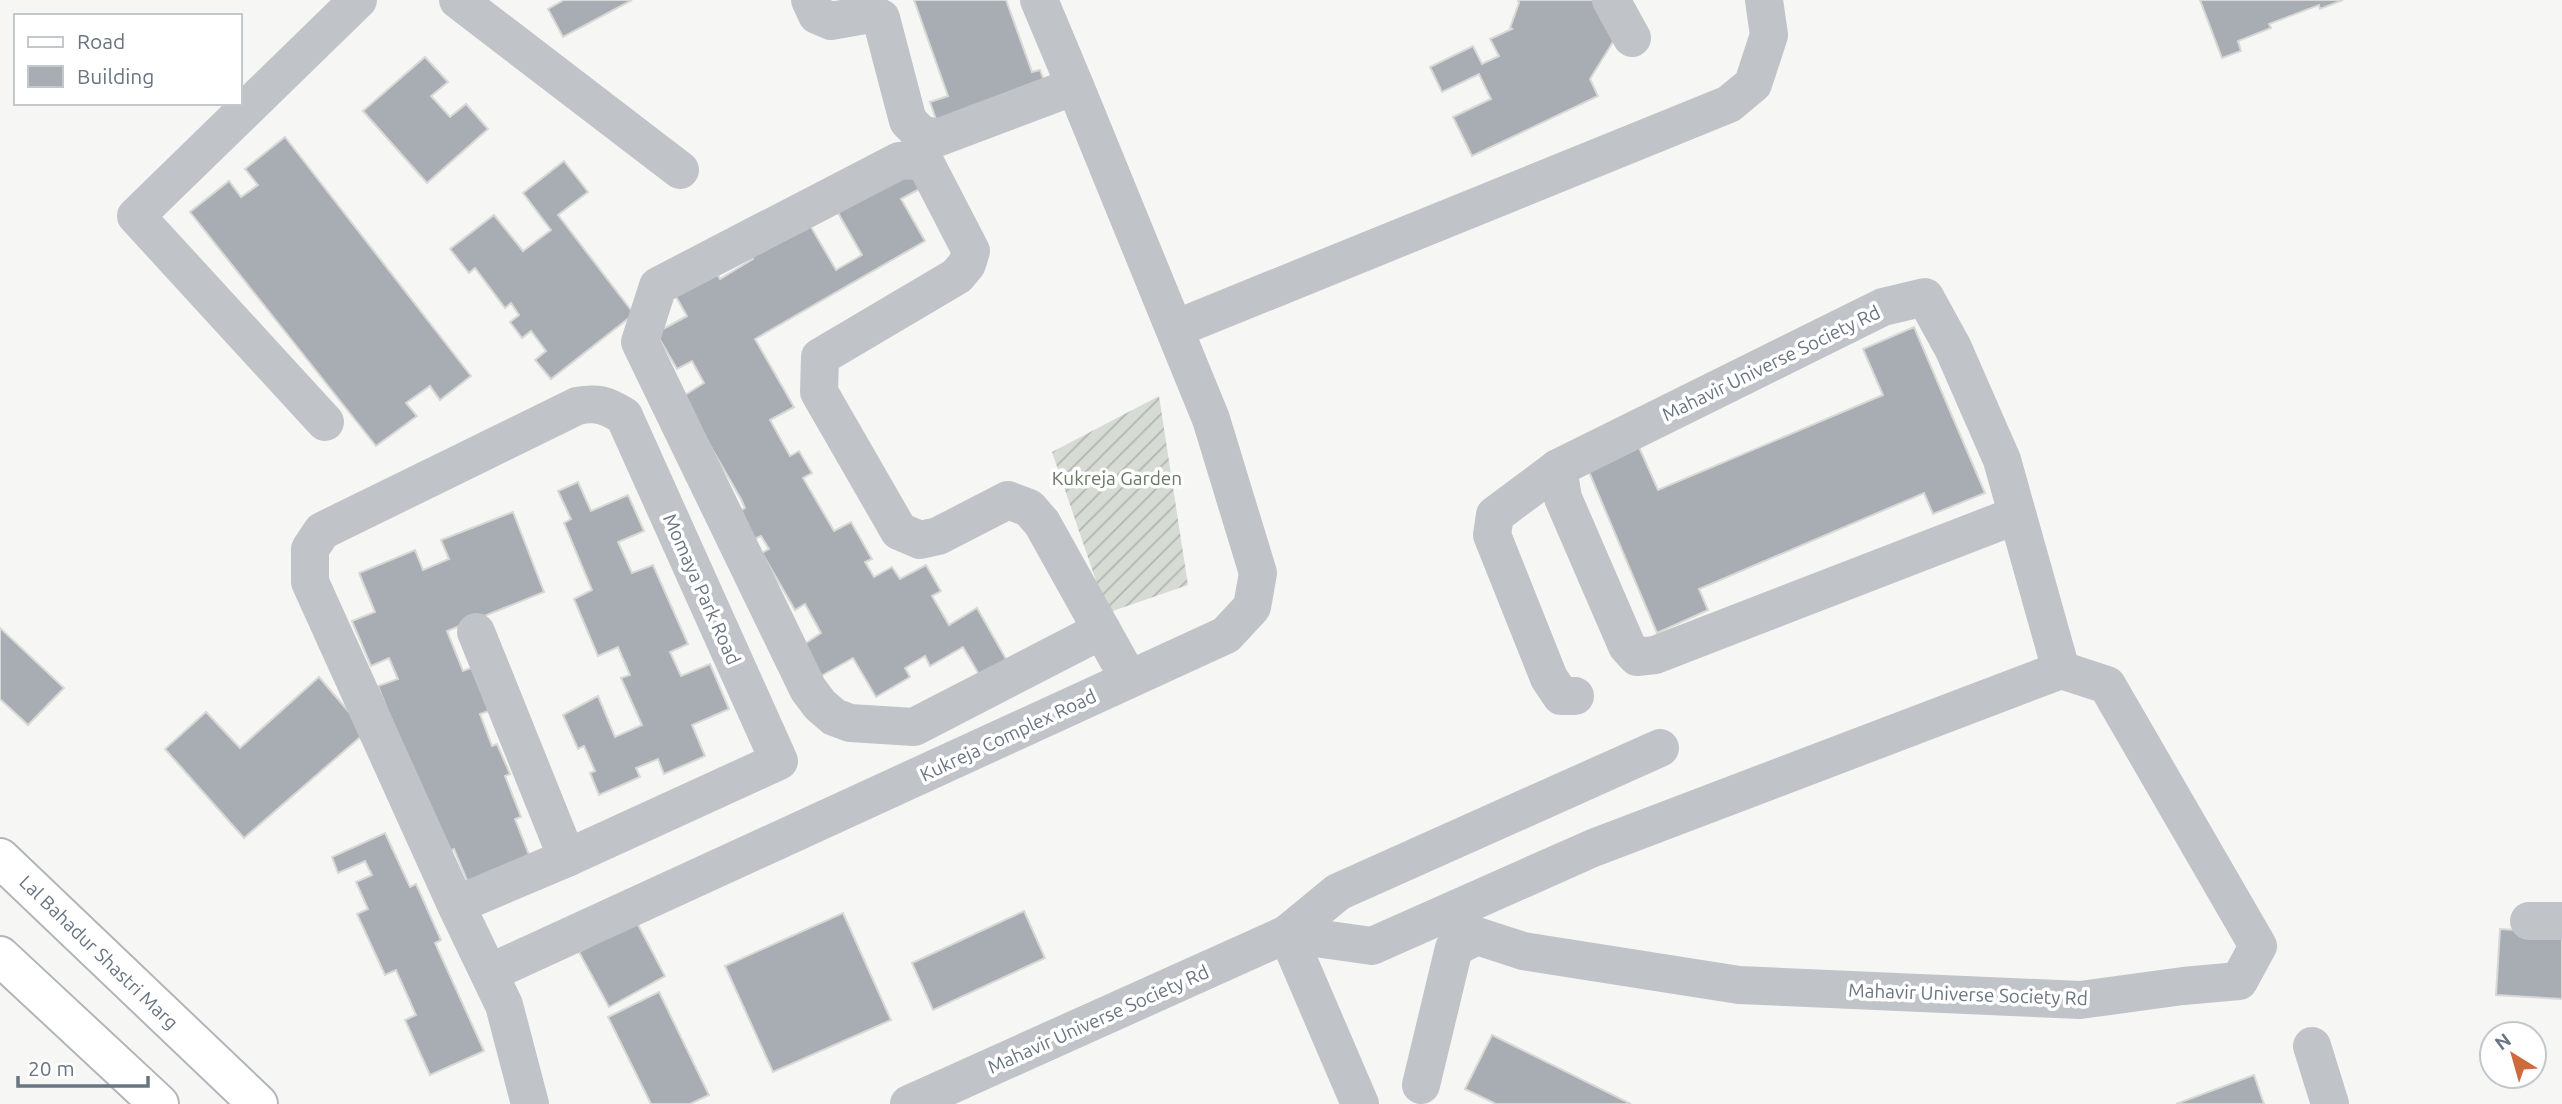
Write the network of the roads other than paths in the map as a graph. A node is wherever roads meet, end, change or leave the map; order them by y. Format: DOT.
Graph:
graph roads {
  1 [pos="358,0"];
  2 [pos="458,0"];
  3 [pos="810,0"];
  4 [pos="1039,0"];
  5 [pos="1611,0"];
  6 [pos="1764,0"];
  7 [pos="1632,38"];
  8 [pos="1075,86"];
  9 [pos="680,170"];
  10 [pos="1175,329"];
  11 [pos="325,422"];
  12 [pos="1558,468"];
  13 [pos="2017,515"];
  14 [pos="1102,630"];
  15 [pos="476,632"];
  16 [pos="2061,670"];
  17 [pos="1129,679"];
  18 [pos="1575,696"];
  19 [pos="1661,748"];
  20 [pos="0,858"];
  21 [pos="567,858"];
  22 [pos="456,905"];
  23 [pos="1287,934"];
  24 [pos="0,956"];
  25 [pos="489,973"];
  26 [pos="2312,1046"];
  27 [pos="1421,1085"];
  28 [pos="159,1104"];
  29 [pos="258,1104"];
  30 [pos="530,1104"];
  31 [pos="909,1104"];
  32 [pos="1360,1104"];
  33 [pos="2329,1104"];
  1 -- 11 [label="street"];
  2 -- 9 [label="street"];
  3 -- 8 [label="street"];
  4 -- 8 [label="street, Kukreja Complex Road"];
  5 -- 7 [label="street"];
  6 -- 10 [label="street"];
  8 -- 10 [label="street, Kukreja Complex Road"];
  10 -- 17 [label="street, Kukreja Complex Road"];
  12 -- 13 [label="street"];
  12 -- 13 [label="street, Mahavir Universe Society Rd"];
  12 -- 18 [label="street, Mahavir Universe Society Rd"];
  13 -- 16 [label="street, Mahavir Universe Society Rd"];
  14 -- 14 [label="street"];
  14 -- 17 [label="street"];
  15 -- 21 [label="street"];
  16 -- 23 [label="street"];
  16 -- 27 [label="street, Mahavir Universe Society Rd"];
  17 -- 25 [label="street, Kukreja Complex Road"];
  19 -- 23 [label="street, Mahavir Universe Society Rd"];
  20 -- 29 [label="main road, Lal Bahadur Shastri Marg"];
  21 -- 22 [label="street"];
  21 -- 22 [label="street, Momaya Park Road"];
  22 -- 25 [label="street"];
  23 -- 31 [label="street, Mahavir Universe Society Rd"];
  23 -- 32 [label="street"];
  24 -- 28 [label="main road"];
  25 -- 30 [label="street"];
  26 -- 33 [label="street"];
}
